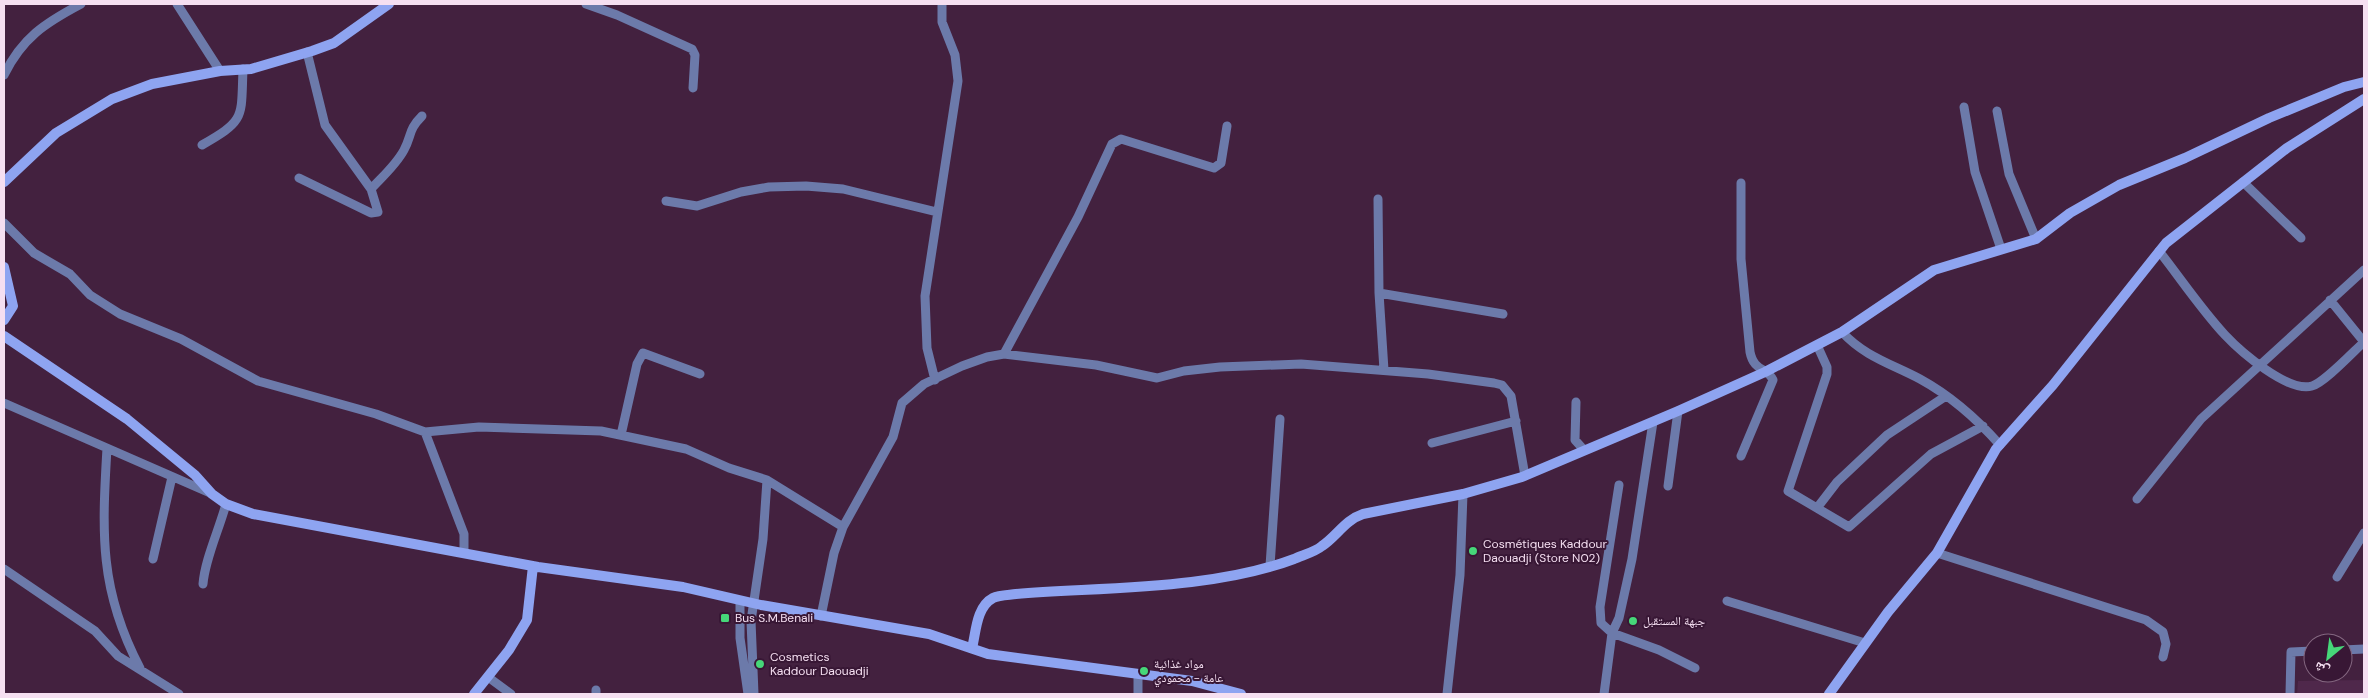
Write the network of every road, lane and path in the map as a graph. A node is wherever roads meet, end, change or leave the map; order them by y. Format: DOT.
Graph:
graph roads {
  1 [pos="81,4"];
  2 [pos="177,4"];
  3 [pos="390,4"];
  4 [pos="586,4"];
  5 [pos="942,4"];
  6 [pos="307,52"];
  7 [pos="243,69"];
  8 [pos="220,71"];
  9 [pos="4,75"];
  10 [pos="2364,82"];
  11 [pos="694,88"];
  12 [pos="2364,98"];
  13 [pos="1964,107"];
  14 [pos="1998,112"];
  15 [pos="422,116"];
  16 [pos="1227,126"];
  17 [pos="202,145"];
  18 [pos="299,178"];
  19 [pos="4,182"];
  20 [pos="2243,182"];
  21 [pos="1741,183"];
  22 [pos="371,189"];
  23 [pos="1378,199"];
  24 [pos="666,201"];
  25 [pos="937,212"];
  26 [pos="4,223"];
  27 [pos="2301,238"];
  28 [pos="2036,239"];
  29 [pos="2002,249"];
  30 [pos="2159,251"];
  31 [pos="4,267"];
  32 [pos="2364,270"];
  33 [pos="1379,293"];
  34 [pos="2330,300"];
  35 [pos="1503,314"];
  36 [pos="4,320"];
  37 [pos="1842,332"];
  38 [pos="4,336"];
  39 [pos="2364,342"];
  40 [pos="1817,345"];
  41 [pos="1004,354"];
  42 [pos="2260,365"];
  43 [pos="1384,370"];
  44 [pos="1765,372"];
  45 [pos="700,374"];
  46 [pos="934,380"];
  47 [pos="1946,396"];
  48 [pos="1576,402"];
  49 [pos="4,403"];
  50 [pos="1678,412"];
  51 [pos="1280,419"];
  52 [pos="1516,421"];
  53 [pos="1653,422"];
  54 [pos="1983,426"];
  55 [pos="426,432"];
  56 [pos="621,435"];
  57 [pos="1432,443"];
  58 [pos="2000,445"];
  59 [pos="107,448"];
  60 [pos="1584,450"];
  61 [pos="1742,456"];
  62 [pos="172,476"];
  63 [pos="1525,476"];
  64 [pos="767,480"];
  65 [pos="1619,485"];
  66 [pos="1668,486"];
  67 [pos="212,494"];
  68 [pos="1463,494"];
  69 [pos="2138,499"];
  70 [pos="226,504"];
  71 [pos="1817,508"];
  72 [pos="843,527"];
  73 [pos="2364,533"];
  74 [pos="464,553"];
  75 [pos="1937,553"];
  76 [pos="153,559"];
  77 [pos="533,566"];
  78 [pos="1270,566"];
  79 [pos="4,569"];
  80 [pos="2337,577"];
  81 [pos="203,584"];
  82 [pos="740,601"];
  83 [pos="1727,601"];
  84 [pos="753,604"];
  85 [pos="821,616"];
  86 [pos="1612,633"];
  87 [pos="1865,643"];
  88 [pos="972,648"];
  89 [pos="2303,651"];
  90 [pos="2163,657"];
  91 [pos="140,668"];
  92 [pos="1695,668"];
  93 [pos="1138,674"];
  94 [pos="488,677"];
  95 [pos="1230,693"];
  96 [pos="179,694"];
  97 [pos="474,694"];
  98 [pos="511,694"];
  99 [pos="748,694"];
  100 [pos="754,694"];
  101 [pos="1138,694"];
  102 [pos="1241,694"];
  103 [pos="1448,694"];
  104 [pos="1604,694"];
  105 [pos="1829,694"];
  106 [pos="2290,694"];
  1 -- 9 [label="street"];
  2 -- 8 [label="street"];
  3 -- 6 [label="main road"];
  4 -- 11 [label="street"];
  5 -- 25 [label="street"];
  6 -- 7 [label="main road"];
  6 -- 22 [label="street"];
  7 -- 8 [label="main road"];
  7 -- 17 [label="street"];
  8 -- 19 [label="main road"];
  10 -- 28 [label="main road"];
  12 -- 20 [label="main road"];
  13 -- 29 [label="street"];
  14 -- 28 [label="street"];
  15 -- 22 [label="street"];
  16 -- 41 [label="street"];
  18 -- 22 [label="street"];
  20 -- 27 [label="street"];
  20 -- 30 [label="main road"];
  21 -- 44 [label="street"];
  23 -- 33 [label="street"];
  24 -- 25 [label="street"];
  25 -- 46 [label="street"];
  26 -- 55 [label="street"];
  28 -- 29 [label="main road"];
  29 -- 37 [label="main road"];
  30 -- 42 [label="street"];
  30 -- 58 [label="main road"];
  31 -- 36 [label="main road"];
  32 -- 34 [label="street"];
  33 -- 35 [label="street"];
  33 -- 43 [label="street"];
  34 -- 39 [label="street"];
  34 -- 42 [label="street"];
  37 -- 40 [label="main road"];
  37 -- 47 [label="street"];
  38 -- 67 [label="main road"];
  39 -- 42 [label="street"];
  40 -- 44 [label="main road"];
  40 -- 71 [label="street"];
  41 -- 43 [label="street"];
  41 -- 46 [label="street"];
  42 -- 69 [label="street"];
  43 -- 52 [label="street"];
  44 -- 50 [label="main road"];
  44 -- 61 [label="street"];
  45 -- 56 [label="street"];
  46 -- 72 [label="street"];
  47 -- 54 [label="street"];
  47 -- 71 [label="street"];
  48 -- 60 [label="street"];
  49 -- 59 [label="street"];
  50 -- 53 [label="main road"];
  50 -- 66 [label="street"];
  51 -- 78 [label="street"];
  52 -- 57 [label="street"];
  52 -- 63 [label="street"];
  53 -- 60 [label="main road"];
  53 -- 86 [label="street"];
  54 -- 58 [label="street"];
  54 -- 71 [label="street"];
  55 -- 56 [label="street"];
  55 -- 74 [label="street"];
  56 -- 64 [label="street"];
  58 -- 75 [label="main road"];
  59 -- 62 [label="street"];
  59 -- 91 [label="street"];
  60 -- 63 [label="main road"];
  62 -- 67 [label="street"];
  62 -- 76 [label="street"];
  63 -- 68 [label="main road"];
  64 -- 72 [label="street"];
  64 -- 84 [label="street"];
  65 -- 86 [label="street"];
  67 -- 70 [label="main road"];
  68 -- 78 [label="main road"];
  68 -- 103 [label="street"];
  70 -- 74 [label="main road"];
  70 -- 81 [label="street"];
  72 -- 85 [label="street"];
  73 -- 80 [label="street"];
  74 -- 77 [label="main road"];
  75 -- 87 [label="main road"];
  75 -- 90 [label="street"];
  77 -- 82 [label="main road"];
  77 -- 94 [label="main road"];
  78 -- 88 [label="main road"];
  79 -- 91 [label="street"];
  82 -- 84 [label="main road"];
  82 -- 99 [label="street"];
  83 -- 87 [label="street"];
  84 -- 85 [label="main road"];
  84 -- 100 [label="street"];
  85 -- 88 [label="main road"];
  86 -- 92 [label="street"];
  86 -- 104 [label="street"];
  87 -- 105 [label="main road"];
  88 -- 93 [label="main road"];
  89 -- 106 [label="street"];
  91 -- 96 [label="street"];
  93 -- 95 [label="main road"];
  93 -- 101 [label="street"];
  94 -- 97 [label="main road"];
  94 -- 98 [label="street"];
  95 -- 102 [label="main road"];
}
